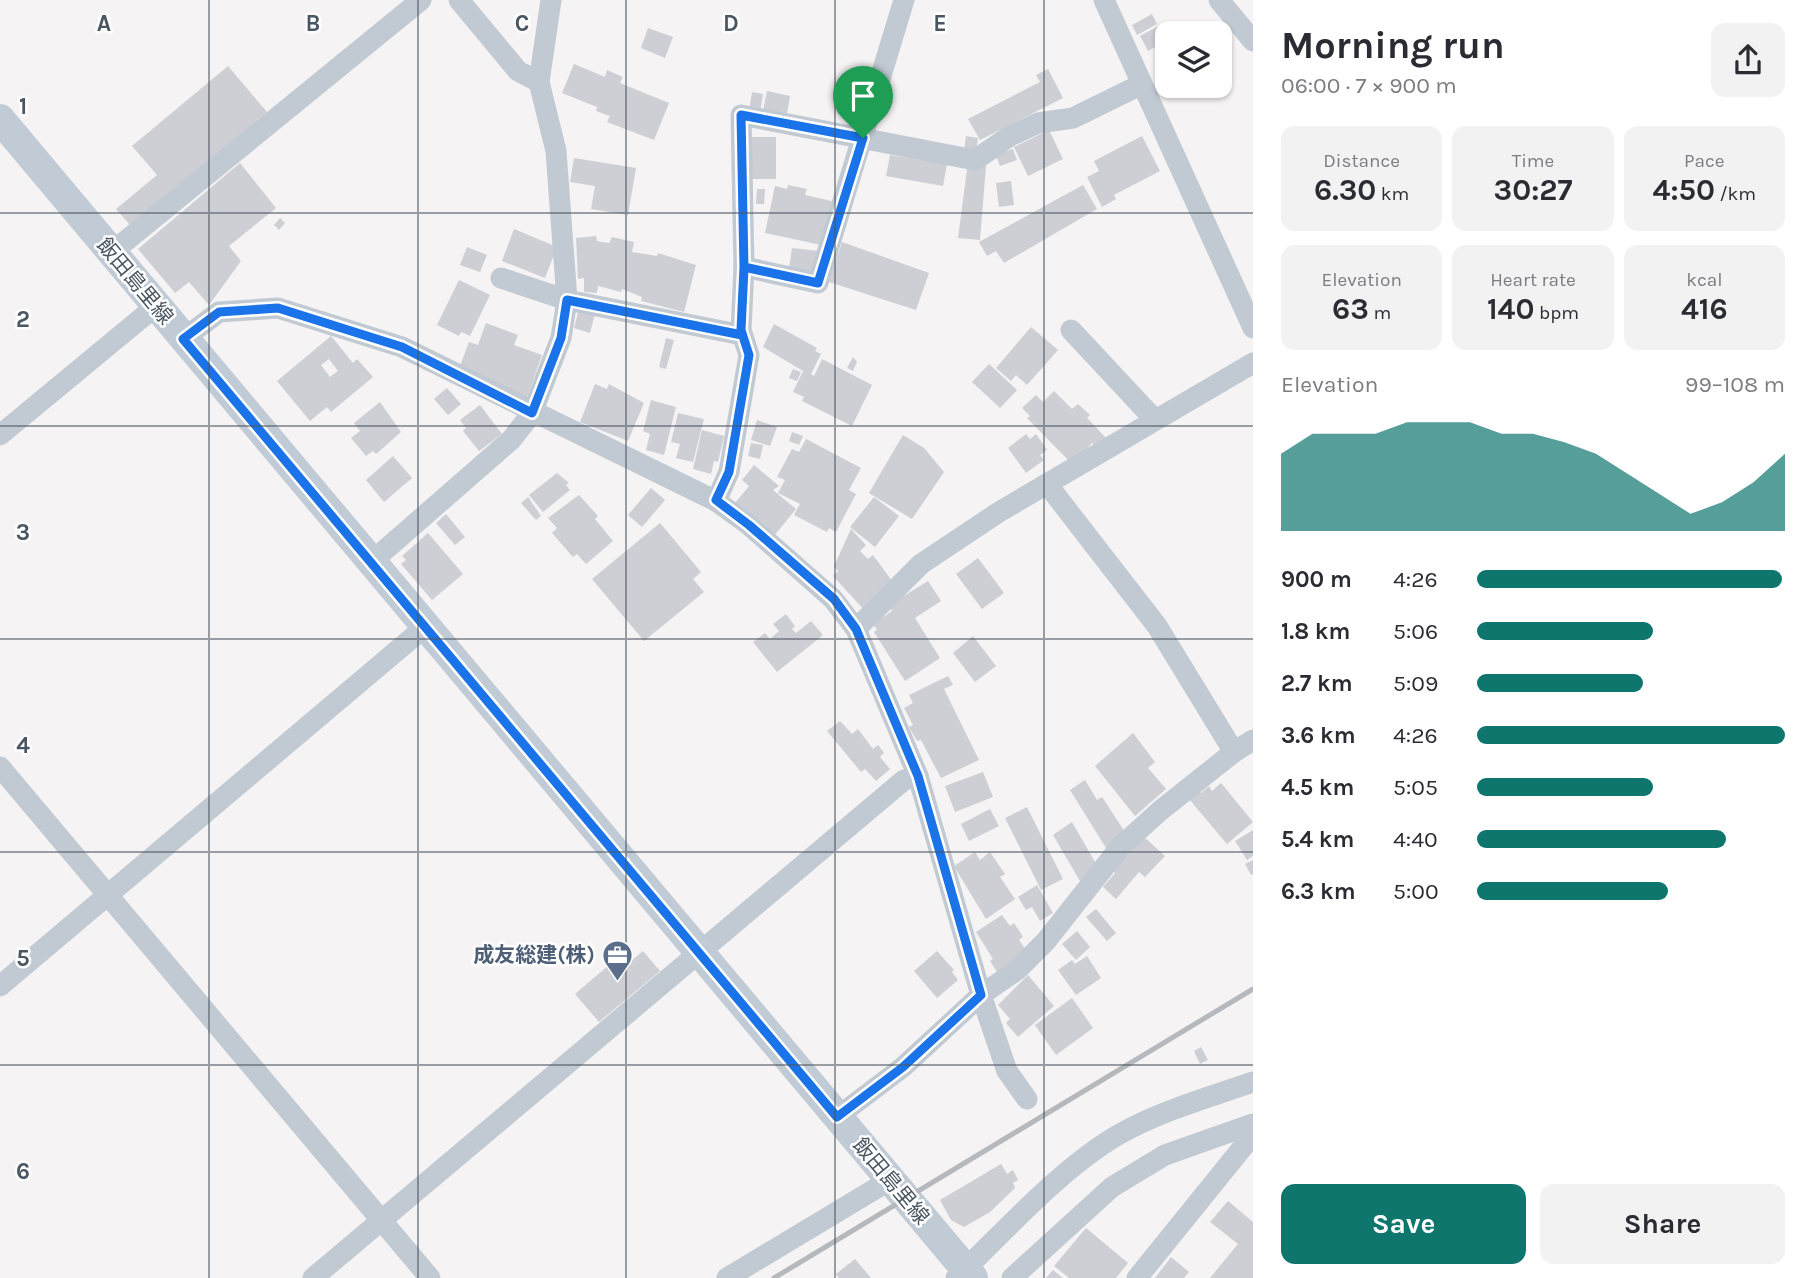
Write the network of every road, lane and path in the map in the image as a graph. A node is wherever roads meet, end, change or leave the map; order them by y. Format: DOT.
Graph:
graph roads {
  1 [pos="421,0"];
  2 [pos="459,0"];
  3 [pos="551,0"];
  4 [pos="904,0"];
  5 [pos="1104,0"];
  6 [pos="1219,0"];
  7 [pos="1253,41"];
  8 [pos="539,82"];
  9 [pos="1142,84"];
  10 [pos="0,119"];
  11 [pos="863,138"];
  12 [pos="111,253"];
  13 [pos="744,268"];
  14 [pos="501,278"];
  15 [pos="567,300"];
  16 [pos="156,306"];
  17 [pos="1253,328"];
  18 [pos="1071,330"];
  19 [pos="742,335"];
  20 [pos="183,339"];
  21 [pos="1253,363"];
  22 [pos="532,413"];
  23 [pos="1155,420"];
  24 [pos="0,435"];
  25 [pos="1047,484"];
  26 [pos="716,500"];
  27 [pos="370,563"];
  28 [pos="425,627"];
  29 [pos="856,629"];
  30 [pos="1253,740"];
  31 [pos="1234,752"];
  32 [pos="0,766"];
  33 [pos="918,776"];
  34 [pos="108,895"];
  35 [pos="700,954"];
  36 [pos="0,986"];
  37 [pos="981,995"];
  38 [pos="1253,1082"];
  39 [pos="1027,1100"];
  40 [pos="837,1117"];
  41 [pos="1251,1124"];
  42 [pos="890,1180"];
  43 [pos="382,1221"];
  44 [pos="965,1275"];
  45 [pos="313,1278"];
  46 [pos="430,1278"];
  47 [pos="727,1278"];
  48 [pos="1012,1278"];
  49 [pos="1137,1278"];
  1 -- 12 [label="street"];
  2 -- 8 [label="street"];
  3 -- 8 [label="street"];
  4 -- 11 [label="street"];
  5 -- 9 [label="street"];
  6 -- 7 [label="street"];
  8 -- 15 [label="street"];
  9 -- 11 [label="street"];
  9 -- 17 [label="street"];
  10 -- 12 [label="main road, 飯田島里線"];
  11 -- 13 [label="street"];
  11 -- 13 [label="street"];
  12 -- 16 [label="main road, 飯田島里線"];
  13 -- 19 [label="street"];
  14 -- 15 [label="street"];
  15 -- 19 [label="street"];
  15 -- 22 [label="street"];
  16 -- 20 [label="main road, 飯田島里線"];
  16 -- 24 [label="street"];
  18 -- 23 [label="street"];
  19 -- 26 [label="street"];
  20 -- 22 [label="street"];
  20 -- 27 [label="main road, 飯田島里線"];
  21 -- 23 [label="street"];
  22 -- 26 [label="street"];
  22 -- 27 [label="street"];
  23 -- 25 [label="street"];
  25 -- 29 [label="street"];
  25 -- 31 [label="street"];
  26 -- 29 [label="street"];
  27 -- 28 [label="main road, 飯田島里線"];
  28 -- 34 [label="street"];
  28 -- 35 [label="main road, 飯田島里線"];
  29 -- 33 [label="street"];
  30 -- 31 [label="street"];
  31 -- 37 [label="street"];
  32 -- 34 [label="street"];
  33 -- 35 [label="street"];
  33 -- 37 [label="street"];
  34 -- 36 [label="street"];
  34 -- 43 [label="street"];
  35 -- 40 [label="main road, 飯田島里線"];
  35 -- 43 [label="street"];
  37 -- 39 [label="street"];
  37 -- 40 [label="street"];
  38 -- 44 [label="street"];
  40 -- 42 [label="main road, 飯田島里線"];
  41 -- 48 [label="street"];
  41 -- 49 [label="street"];
  42 -- 44 [label="main road, 飯田島里線"];
  42 -- 47 [label="street"];
  43 -- 45 [label="street"];
  43 -- 46 [label="street"];
}
